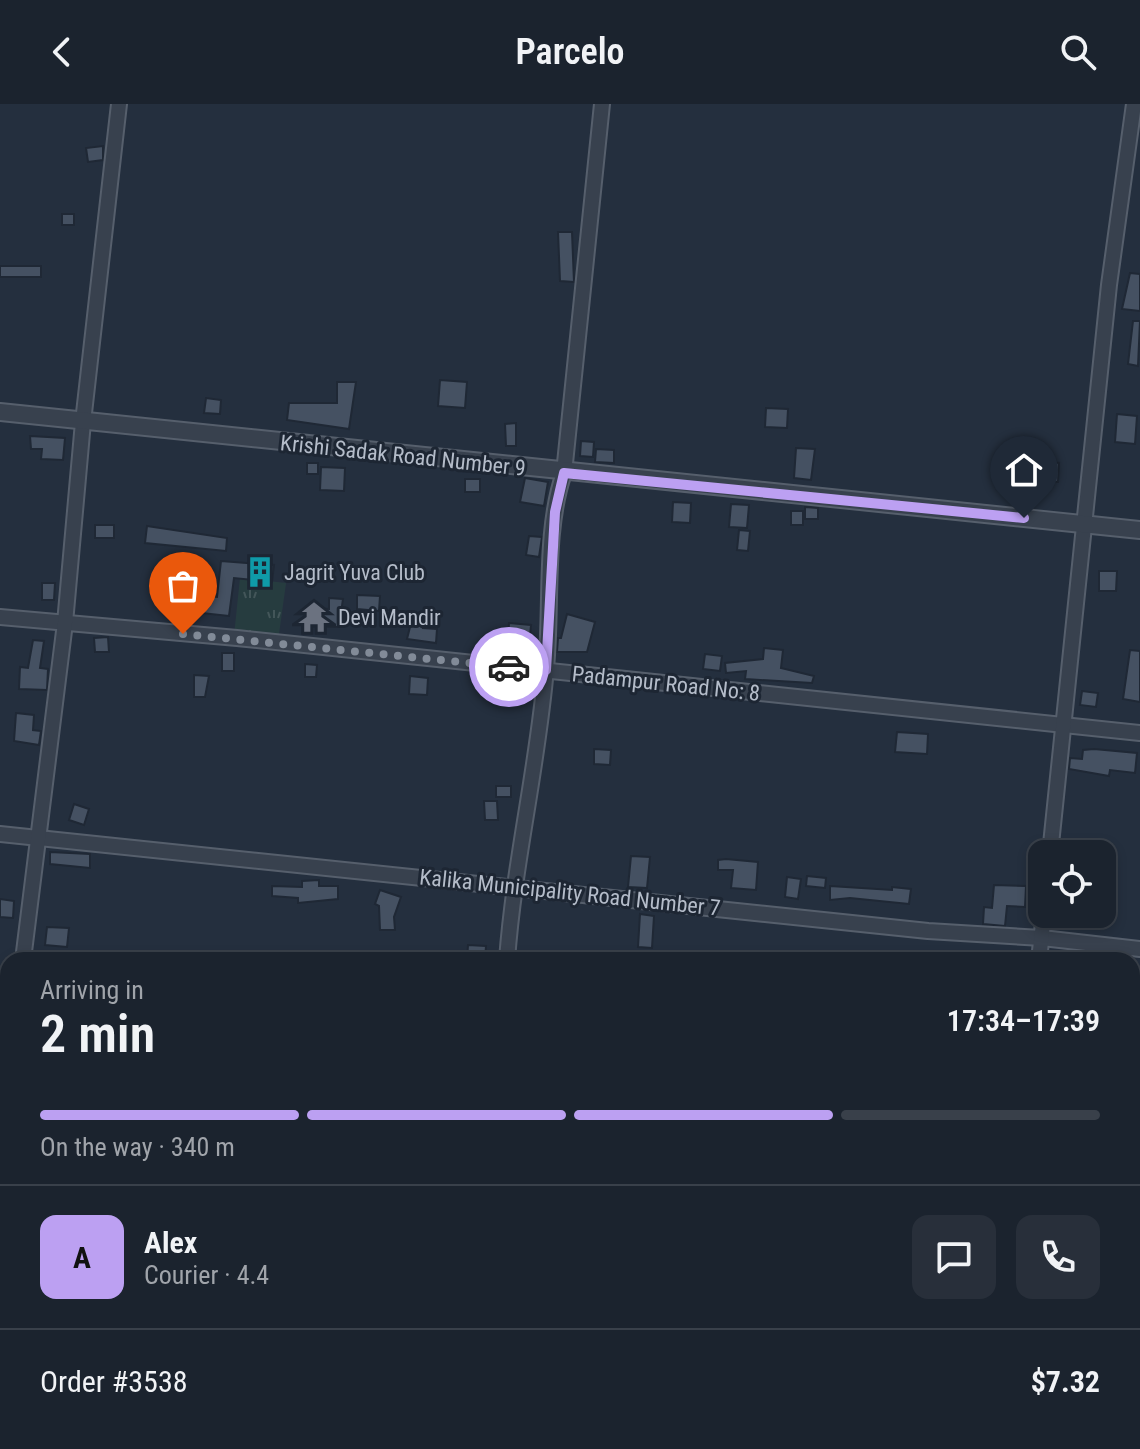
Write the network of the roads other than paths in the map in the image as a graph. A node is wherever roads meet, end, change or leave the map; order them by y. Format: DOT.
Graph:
graph roads {
  1 [pos="119,104"];
  2 [pos="602,104"];
  3 [pos="1134,104"];
  4 [pos="0,412"];
  5 [pos="83,422"];
  6 [pos="564,473"];
  7 [pos="1085,524"];
  8 [pos="1140,530"];
  9 [pos="0,617"];
  10 [pos="65,623"];
  11 [pos="546,670"];
  12 [pos="1062,725"];
  13 [pos="1140,733"];
  14 [pos="0,834"];
  15 [pos="37,837"];
  16 [pos="1051,840"];
  17 [pos="513,885"];
  18 [pos="1043,928"];
  19 [pos="1042,938"];
  20 [pos="1140,949"];
  21 [pos="24,952"];
  22 [pos="508,952"];
  23 [pos="1040,952"];
  1 -- 5 [label="street"];
  2 -- 6 [label="street"];
  3 -- 7 [label="street"];
  4 -- 5 [label="street, Krishi Sadak Road Number 9"];
  5 -- 6 [label="street, Krishi Sadak Road Number 9"];
  5 -- 10 [label="street"];
  6 -- 7 [label="street, Krishi Sadak Road Number 9"];
  6 -- 11 [label="street"];
  7 -- 8 [label="street, Krishi Sadak Road Number 9"];
  7 -- 12 [label="street"];
  9 -- 10 [label="street, Padampur Road No: 8"];
  10 -- 11 [label="street, Padampur Road No: 8"];
  10 -- 15 [label="street"];
  11 -- 12 [label="street, Padampur Road No: 8"];
  11 -- 17 [label="street"];
  12 -- 13 [label="street, Padampur Road No: 8"];
  12 -- 16 [label="street"];
  14 -- 15 [label="street, Kalika Municipality Road Number 7"];
  15 -- 17 [label="street, Kalika Municipality Road Number 7"];
  15 -- 21 [label="street"];
  17 -- 19 [label="street, Kalika Municipality Road Number 7"];
  17 -- 22 [label="street"];
  18 -- 19 [label="street"];
  19 -- 20 [label="street, Kalika Municipality Road Number 7"];
  19 -- 23 [label="street"];
}
